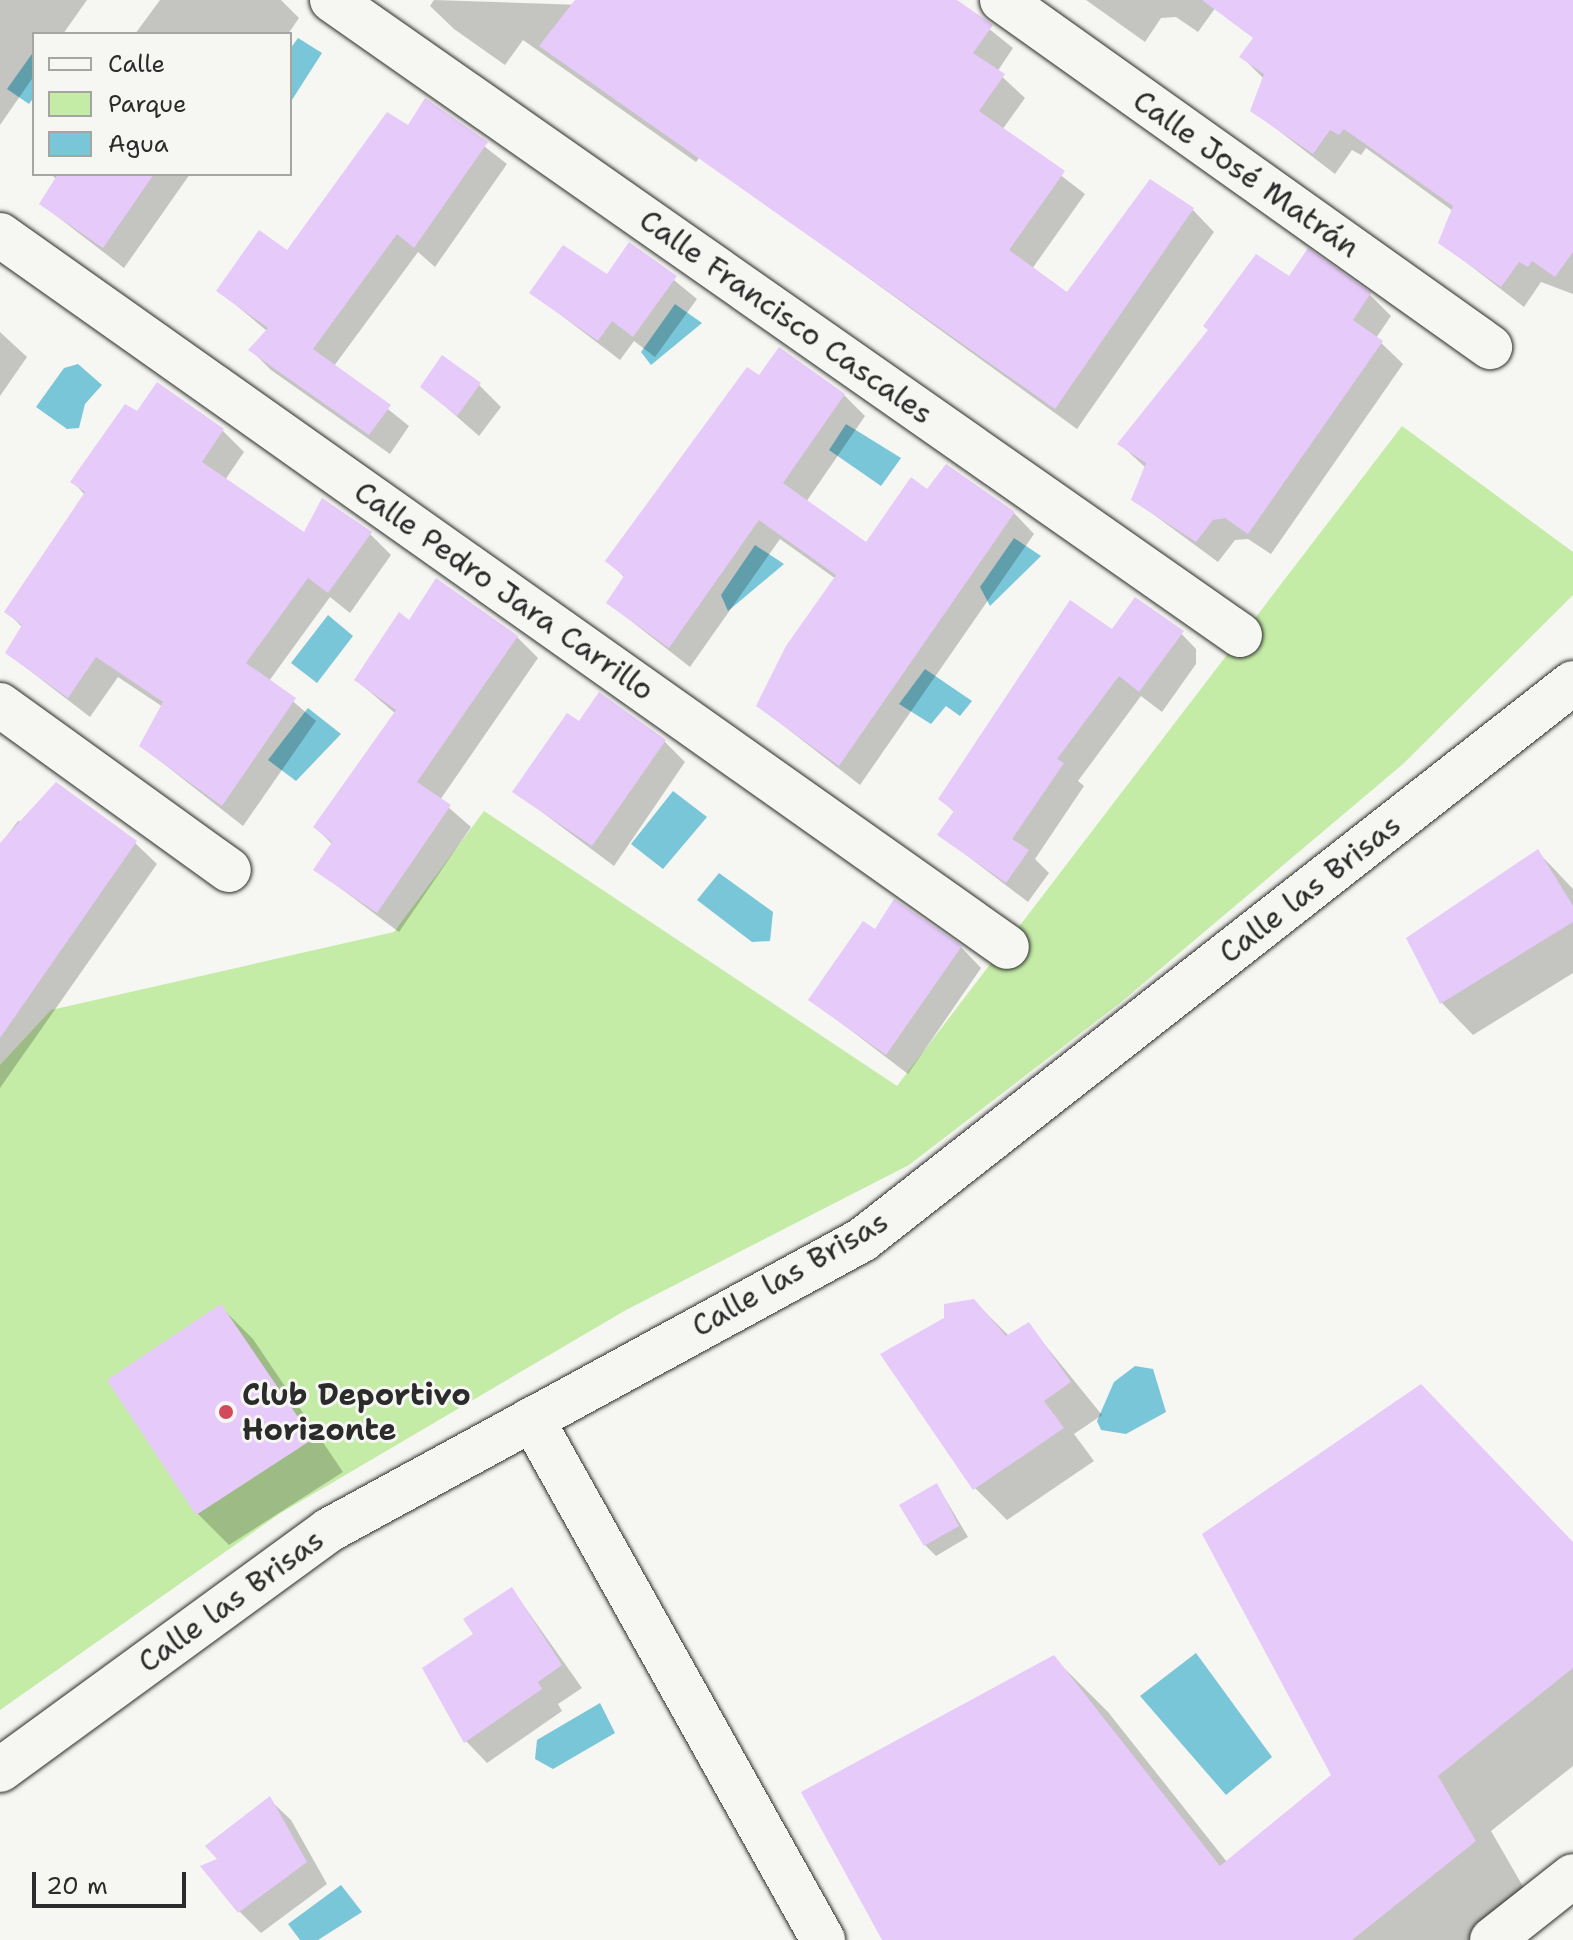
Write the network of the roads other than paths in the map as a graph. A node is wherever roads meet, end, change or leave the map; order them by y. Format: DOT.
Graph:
graph roads {
  1 [pos="332,0"];
  2 [pos="1002,0"];
  3 [pos="0,235"];
  4 [pos="1490,347"];
  5 [pos="1240,635"];
  6 [pos="1573,683"];
  7 [pos="0,705"];
  8 [pos="229,870"];
  9 [pos="1007,947"];
  10 [pos="532,1419"];
  11 [pos="0,1770"];
  12 [pos="1573,1876"];
  13 [pos="823,1940"];
  14 [pos="1492,1940"];
  1 -- 5 [label="street, Calle Francisco Cascales"];
  2 -- 4 [label="street, Calle José Matrán"];
  3 -- 9 [label="street, Calle Pedro Jara Carrillo"];
  6 -- 10 [label="street, Calle las Brisas"];
  7 -- 8 [label="street"];
  10 -- 11 [label="street, Calle las Brisas"];
  10 -- 13 [label="street"];
  12 -- 14 [label="street"];
}
